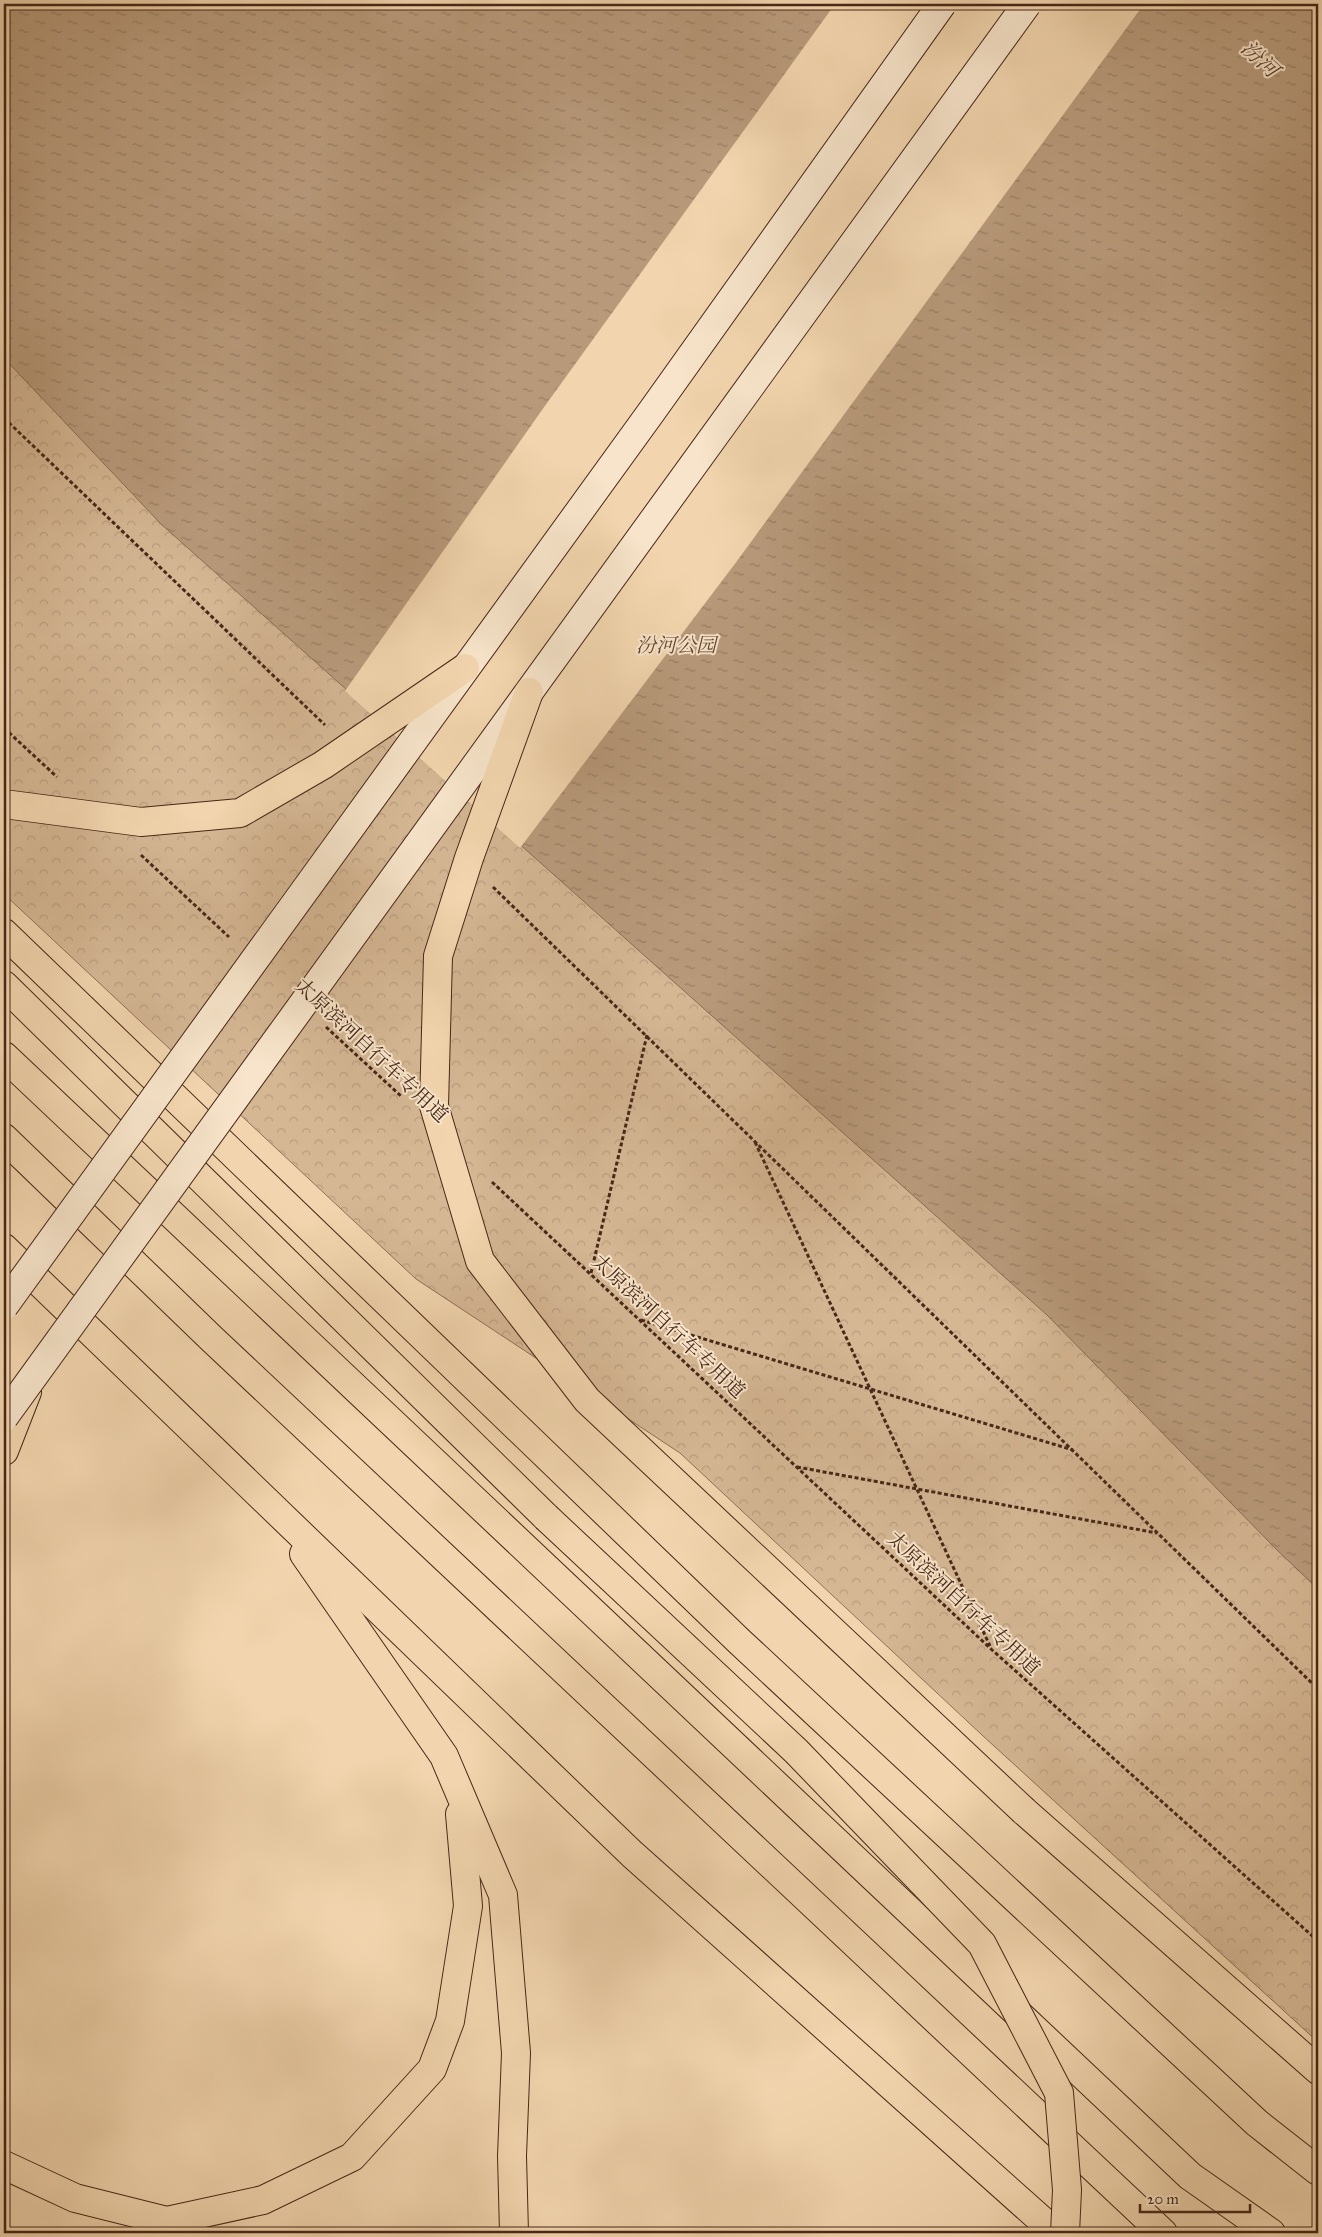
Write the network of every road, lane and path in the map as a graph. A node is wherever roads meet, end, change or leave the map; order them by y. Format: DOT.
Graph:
graph roads {
  1 [pos="942,4"];
  2 [pos="1027,4"];
  3 [pos="4,418"];
  4 [pos="465,668"];
  5 [pos="529,692"];
  6 [pos="325,726"];
  7 [pos="4,728"];
  8 [pos="62,782"];
  9 [pos="4,804"];
  10 [pos="134,849"];
  11 [pos="490,884"];
  12 [pos="4,934"];
  13 [pos="236,943"];
  14 [pos="4,985"];
  15 [pos="323,1024"];
  16 [pos="647,1034"];
  17 [pos="4,1056"];
  18 [pos="402,1098"];
  19 [pos="4,1138"];
  20 [pos="753,1138"];
  21 [pos="489,1179"];
  22 [pos="4,1248"];
  23 [pos="591,1273"];
  24 [pos="4,1306"];
  25 [pos="640,1320"];
  26 [pos="34,1375"];
  27 [pos="870,1389"];
  28 [pos="4,1417"];
  29 [pos="1074,1450"];
  30 [pos="4,1451"];
  31 [pos="797,1467"];
  32 [pos="916,1489"];
  33 [pos="268,1503"];
  34 [pos="1159,1534"];
  35 [pos="991,1649"];
  36 [pos="1318,1689"];
  37 [pos="459,1790"];
  38 [pos="1318,1940"];
  39 [pos="1318,2070"];
  40 [pos="4,2165"];
  41 [pos="1318,2171"];
  42 [pos="514,2233"];
  43 [pos="1056,2233"];
  44 [pos="1065,2233"];
  45 [pos="1163,2233"];
  46 [pos="1271,2233"];
  1 -- 4 [label="main road, bridge"];
  2 -- 5 [label="main road, bridge"];
  3 -- 6 [label="path"];
  4 -- 9 [label="highway, bridge"];
  4 -- 24 [label="main road, bridge"];
  5 -- 26 [label="main road, bridge"];
  5 -- 39 [label="highway, bridge"];
  7 -- 8 [label="path"];
  10 -- 13 [label="path"];
  11 -- 16 [label="path"];
  12 -- 41 [label="highway"];
  14 -- 44 [label="highway, bridge"];
  15 -- 18 [label="path, 太原滨河自行车专用道"];
  16 -- 20 [label="path"];
  16 -- 23 [label="path"];
  17 -- 46 [label="highway"];
  19 -- 45 [label="highway"];
  20 -- 27 [label="path"];
  20 -- 29 [label="path"];
  21 -- 23 [label="path, 太原滨河自行车专用道"];
  22 -- 33 [label="highway"];
  23 -- 25 [label="path, 太原滨河自行车专用道"];
  25 -- 27 [label="path"];
  25 -- 31 [label="path, 太原滨河自行车专用道"];
  26 -- 28 [label="main road, bridge"];
  26 -- 30 [label="highway, bridge"];
  27 -- 29 [label="path"];
  27 -- 32 [label="path"];
  29 -- 34 [label="path"];
  31 -- 32 [label="path"];
  31 -- 35 [label="path, 太原滨河自行车专用道"];
  32 -- 34 [label="path"];
  32 -- 35 [label="path"];
  33 -- 37 [label="highway"];
  33 -- 43 [label="highway"];
  34 -- 36 [label="path"];
  35 -- 38 [label="path, 太原滨河自行车专用道"];
  37 -- 40 [label="highway"];
  37 -- 42 [label="highway"];
}
